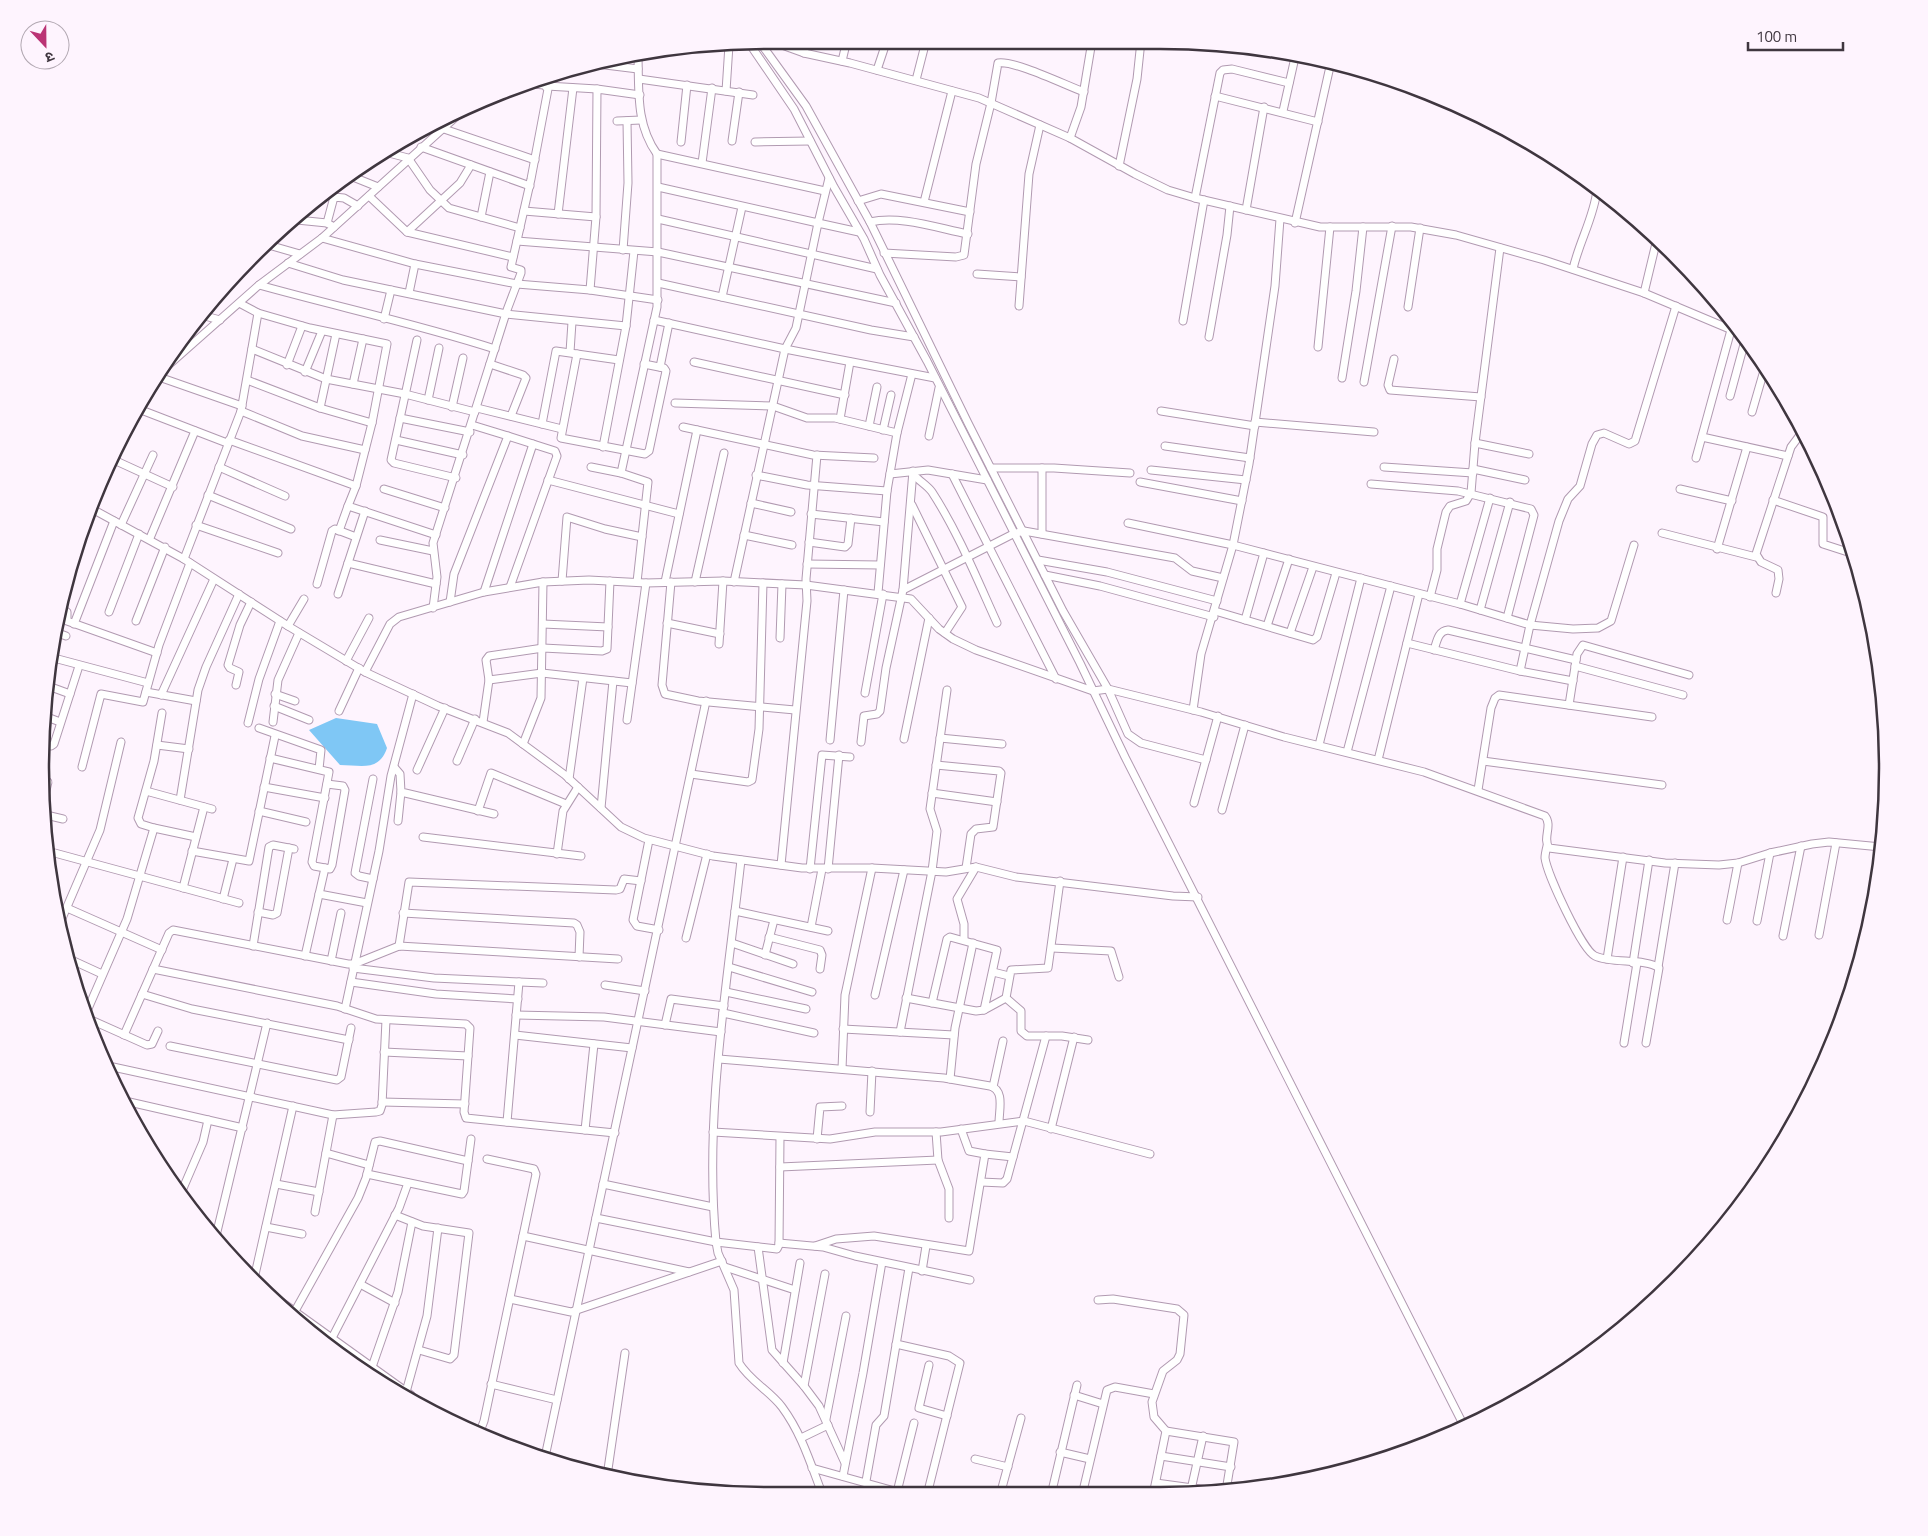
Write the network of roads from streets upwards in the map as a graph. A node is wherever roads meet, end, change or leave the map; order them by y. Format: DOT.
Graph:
graph roads {
  1 [pos="754,49"];
  2 [pos="765,49"];
  3 [pos="795,49"];
  4 [pos="804,49"];
  5 [pos="845,49"];
  6 [pos="884,49"];
  7 [pos="924,49"];
  8 [pos="1091,49"];
  9 [pos="1140,49"];
  10 [pos="729,50"];
  11 [pos="804,52"];
  12 [pos="638,61"];
  13 [pos="842,61"];
  14 [pos="1294,62"];
  15 [pos="612,66"];
  16 [pos="638,69"];
  17 [pos="1329,69"];
  18 [pos="877,70"];
  19 [pos="639,79"];
  20 [pos="916,80"];
  21 [pos="1289,83"];
  22 [pos="687,84"];
  23 [pos="542,85"];
  24 [pos="547,86"];
  25 [pos="573,88"];
  26 [pos="712,88"];
  27 [pos="598,89"];
  28 [pos="726,90"];
  29 [pos="952,90"];
  30 [pos="739,92"];
  31 [pos="1084,92"];
  32 [pos="640,95"];
  33 [pos="753,95"];
  34 [pos="1214,96"];
  35 [pos="992,103"];
  36 [pos="1264,107"];
  37 [pos="1283,111"];
  38 [pos="627,120"];
  39 [pos="641,120"];
  40 [pos="617,121"];
  41 [pos="1318,122"];
  42 [pos="450,123"];
  43 [pos="1040,125"];
  44 [pos="444,129"];
  45 [pos="1070,138"];
  46 [pos="732,140"];
  47 [pos="810,141"];
  48 [pos="682,142"];
  49 [pos="755,142"];
  50 [pos="421,147"];
  51 [pos="393,154"];
  52 [pos="657,154"];
  53 [pos="408,158"];
  54 [pos="535,160"];
  55 [pos="702,163"];
  56 [pos="470,165"];
  57 [pos="1119,166"];
  58 [pos="490,172"];
  59 [pos="356,178"];
  60 [pos="829,178"];
  61 [pos="530,186"];
  62 [pos="378,187"];
  63 [pos="658,187"];
  64 [pos="825,192"];
  65 [pos="1595,195"];
  66 [pos="369,196"];
  67 [pos="1195,198"];
  68 [pos="440,200"];
  69 [pos="1204,200"];
  70 [pos="924,202"];
  71 [pos="853,205"];
  72 [pos="358,206"];
  73 [pos="1230,206"];
  74 [pos="742,208"];
  75 [pos="1246,210"];
  76 [pos="524,211"];
  77 [pos="970,212"];
  78 [pos="558,214"];
  79 [pos="481,217"];
  80 [pos="596,218"];
  81 [pos="658,219"];
  82 [pos="1280,219"];
  83 [pos="302,220"];
  84 [pos="870,222"];
  85 [pos="327,223"];
  86 [pos="818,223"];
  87 [pos="1295,223"];
  88 [pos="1392,226"];
  89 [pos="334,227"];
  90 [pos="1330,227"];
  91 [pos="1363,227"];
  92 [pos="520,228"];
  93 [pos="1420,228"];
  94 [pos="407,232"];
  95 [pos="859,232"];
  96 [pos="968,234"];
  97 [pos="735,236"];
  98 [pos="322,238"];
  99 [pos="517,241"];
  100 [pos="273,246"];
  101 [pos="1655,246"];
  102 [pos="594,247"];
  103 [pos="1500,248"];
  104 [pos="623,250"];
  105 [pos="634,251"];
  106 [pos="658,252"];
  107 [pos="884,253"];
  108 [pos="300,254"];
  109 [pos="812,254"];
  110 [pos="513,257"];
  111 [pos="288,263"];
  112 [pos="415,264"];
  113 [pos="728,266"];
  114 [pos="877,269"];
  115 [pos="1573,269"];
  116 [pos="977,274"];
  117 [pos="1022,277"];
  118 [pos="658,283"];
  119 [pos="517,284"];
  120 [pos="805,284"];
  121 [pos="259,285"];
  122 [pos="391,290"];
  123 [pos="590,290"];
  124 [pos="409,293"];
  125 [pos="1644,293"];
  126 [pos="629,296"];
  127 [pos="722,297"];
  128 [pos="658,300"];
  129 [pos="896,303"];
  130 [pos="240,304"];
  131 [pos="1020,306"];
  132 [pos="1676,306"];
  133 [pos="1408,307"];
  134 [pos="258,313"];
  135 [pos="506,314"];
  136 [pos="799,315"];
  137 [pos="208,317"];
  138 [pos="384,319"];
  139 [pos="220,320"];
  140 [pos="654,320"];
  141 [pos="1183,321"];
  142 [pos="572,322"];
  143 [pos="669,323"];
  144 [pos="302,326"];
  145 [pos="626,326"];
  146 [pos="1731,330"];
  147 [pos="322,331"];
  148 [pos="336,334"];
  149 [pos="192,337"];
  150 [pos="914,337"];
  151 [pos="1209,337"];
  152 [pos="199,338"];
  153 [pos="363,339"];
  154 [pos="417,340"];
  155 [pos="1318,346"];
  156 [pos="1742,346"];
  157 [pos="439,348"];
  158 [pos="252,349"];
  159 [pos="495,349"];
  160 [pos="784,349"];
  161 [pos="573,353"];
  162 [pos="178,357"];
  163 [pos="463,358"];
  164 [pos="1394,359"];
  165 [pos="619,360"];
  166 [pos="694,362"];
  167 [pos="850,362"];
  168 [pos="490,364"];
  169 [pos="644,364"];
  170 [pos="287,365"];
  171 [pos="660,367"];
  172 [pos="305,372"];
  173 [pos="912,374"];
  174 [pos="1763,376"];
  175 [pos="164,378"];
  176 [pos="1342,378"];
  177 [pos="326,379"];
  178 [pos="247,380"];
  179 [pos="778,380"];
  180 [pos="941,382"];
  181 [pos="1364,382"];
  182 [pos="353,384"];
  183 [pos="877,387"];
  184 [pos="379,388"];
  185 [pos="405,394"];
  186 [pos="844,395"];
  187 [pos="892,395"];
  188 [pos="1730,396"];
  189 [pos="1481,397"];
  190 [pos="428,400"];
  191 [pos="675,403"];
  192 [pos="452,406"];
  193 [pos="773,406"];
  194 [pos="320,408"];
  195 [pos="241,409"];
  196 [pos="476,410"];
  197 [pos="143,411"];
  198 [pos="1161,411"];
  199 [pos="1752,412"];
  200 [pos="511,416"];
  201 [pos="400,418"];
  202 [pos="840,419"];
  203 [pos="372,423"];
  204 [pos="542,424"];
  205 [pos="1255,424"];
  206 [pos="869,426"];
  207 [pos="683,427"];
  208 [pos="562,428"];
  209 [pos="471,429"];
  210 [pos="697,430"];
  211 [pos="883,430"];
  212 [pos="195,431"];
  213 [pos="1374,432"];
  214 [pos="897,433"];
  215 [pos="508,436"];
  216 [pos="929,436"];
  217 [pos="1702,437"];
  218 [pos="1798,437"];
  219 [pos="396,440"];
  220 [pos="228,442"];
  221 [pos="1475,443"];
  222 [pos="533,444"];
  223 [pos="764,445"];
  224 [pos="602,446"];
  225 [pos="1165,446"];
  226 [pos="1747,447"];
  227 [pos="365,450"];
  228 [pos="626,451"];
  229 [pos="724,452"];
  230 [pos="1530,454"];
  231 [pos="153,455"];
  232 [pos="462,455"];
  233 [pos="817,455"];
  234 [pos="1788,456"];
  235 [pos="874,458"];
  236 [pos="1250,458"];
  237 [pos="1696,458"];
  238 [pos="118,462"];
  239 [pos="219,467"];
  240 [pos="591,467"];
  241 [pos="1384,467"];
  242 [pos="991,468"];
  243 [pos="1042,468"];
  244 [pos="1150,470"];
  245 [pos="1473,471"];
  246 [pos="622,473"];
  247 [pos="913,473"];
  248 [pos="1130,473"];
  249 [pos="890,474"];
  250 [pos="952,474"];
  251 [pos="144,475"];
  252 [pos="756,475"];
  253 [pos="456,478"];
  254 [pos="548,480"];
  255 [pos="987,480"];
  256 [pos="1246,480"];
  257 [pos="1524,480"];
  258 [pos="1140,482"];
  259 [pos="1371,484"];
  260 [pos="356,486"];
  261 [pos="814,486"];
  262 [pos="173,487"];
  263 [pos="384,489"];
  264 [pos="1680,489"];
  265 [pos="887,491"];
  266 [pos="1471,493"];
  267 [pos="208,495"];
  268 [pos="285,496"];
  269 [pos="1490,498"];
  270 [pos="1773,500"];
  271 [pos="1242,501"];
  272 [pos="1732,501"];
  273 [pos="750,502"];
  274 [pos="1510,502"];
  275 [pos="911,504"];
  276 [pos="348,506"];
  277 [pos="646,506"];
  278 [pos="445,508"];
  279 [pos="96,511"];
  280 [pos="365,511"];
  281 [pos="791,512"];
  282 [pos="679,514"];
  283 [pos="811,514"];
  284 [pos="851,518"];
  285 [pos="114,521"];
  286 [pos="884,522"];
  287 [pos="1128,523"];
  288 [pos="121,525"];
  289 [pos="196,525"];
  290 [pos="291,529"];
  291 [pos="339,531"];
  292 [pos="1019,532"];
  293 [pos="1662,533"];
  294 [pos="139,534"];
  295 [pos="1042,534"];
  296 [pos="436,535"];
  297 [pos="744,535"];
  298 [pos="356,537"];
  299 [pos="642,537"];
  300 [pos="150,538"];
  301 [pos="380,540"];
  302 [pos="809,542"];
  303 [pos="792,545"];
  304 [pos="1233,545"];
  305 [pos="1634,545"];
  306 [pos="165,547"];
  307 [pos="989,547"];
  308 [pos="1718,549"];
  309 [pos="433,551"];
  310 [pos="1845,551"];
  311 [pos="278,553"];
  312 [pos="1264,553"];
  313 [pos="1756,557"];
  314 [pos="967,558"];
  315 [pos="1038,560"];
  316 [pos="1289,560"];
  317 [pos="187,561"];
  318 [pos="348,563"];
  319 [pos="807,564"];
  320 [pos="880,565"];
  321 [pos="1313,566"];
  322 [pos="943,570"];
  323 [pos="1336,573"];
  324 [pos="1044,575"];
  325 [pos="1222,578"];
  326 [pos="1361,578"];
  327 [pos="214,579"];
  328 [pos="562,581"];
  329 [pos="610,581"];
  330 [pos="723,581"];
  331 [pos="544,582"];
  332 [pos="637,582"];
  333 [pos="668,582"];
  334 [pos="695,582"];
  335 [pos="734,582"];
  336 [pos="646,583"];
  337 [pos="763,583"];
  338 [pos="317,584"];
  339 [pos="436,584"];
  340 [pos="782,584"];
  341 [pos="806,585"];
  342 [pos="1391,586"];
  343 [pos="510,587"];
  344 [pos="844,590"];
  345 [pos="484,592"];
  346 [pos="1776,592"];
  347 [pos="902,593"];
  348 [pos="239,594"];
  349 [pos="338,594"];
  350 [pos="880,594"];
  351 [pos="1419,594"];
  352 [pos="1430,597"];
  353 [pos="304,599"];
  354 [pos="1217,600"];
  355 [pos="251,602"];
  356 [pos="450,602"];
  357 [pos="1460,604"];
  358 [pos="433,608"];
  359 [pos="1480,610"];
  360 [pos="67,612"];
  361 [pos="109,612"];
  362 [pos="1214,614"];
  363 [pos="369,618"];
  364 [pos="929,618"];
  365 [pos="1507,618"];
  366 [pos="1245,620"];
  367 [pos="136,621"];
  368 [pos="280,621"];
  369 [pos="997,622"];
  370 [pos="667,623"];
  371 [pos="74,624"];
  372 [pos="543,624"];
  373 [pos="1530,625"];
  374 [pos="288,626"];
  375 [pos="1267,626"];
  376 [pos="608,627"];
  377 [pos="299,633"];
  378 [pos="944,633"];
  379 [pos="1290,633"];
  380 [pos="62,634"];
  381 [pos="720,634"];
  382 [pos="66,636"];
  383 [pos="780,638"];
  384 [pos="1407,643"];
  385 [pos="719,644"];
  386 [pos="542,648"];
  387 [pos="1526,648"];
  388 [pos="1434,650"];
  389 [pos="157,653"];
  390 [pos="58,659"];
  391 [pos="346,661"];
  392 [pos="1576,663"];
  393 [pos="79,666"];
  394 [pos="362,670"];
  395 [pos="1520,671"];
  396 [pos="542,673"];
  397 [pos="1689,675"];
  398 [pos="582,678"];
  399 [pos="1056,679"];
  400 [pos="489,680"];
  401 [pos="612,681"];
  402 [pos="1573,681"];
  403 [pos="148,683"];
  404 [pos="632,683"];
  405 [pos="236,685"];
  406 [pos="54,688"];
  407 [pos="947,690"];
  408 [pos="1100,690"];
  409 [pos="146,692"];
  410 [pos="865,692"];
  411 [pos="70,694"];
  412 [pos="275,694"];
  413 [pos="412,694"];
  414 [pos="1683,695"];
  415 [pos="162,696"];
  416 [pos="295,700"];
  417 [pos="196,701"];
  418 [pos="706,701"];
  419 [pos="1569,705"];
  420 [pos="274,706"];
  421 [pos="760,707"];
  422 [pos="444,708"];
  423 [pos="339,710"];
  424 [pos="795,710"];
  425 [pos="1193,710"];
  426 [pos="162,713"];
  427 [pos="1218,716"];
  428 [pos="1652,717"];
  429 [pos="50,718"];
  430 [pos="309,720"];
  431 [pos="627,720"];
  432 [pos="479,721"];
  433 [pos="60,722"];
  434 [pos="273,722"];
  435 [pos="248,723"];
  436 [pos="1245,725"];
  437 [pos="259,728"];
  438 [pos="276,736"];
  439 [pos="940,738"];
  440 [pos="904,739"];
  441 [pos="830,740"];
  442 [pos="121,742"];
  443 [pos="861,742"];
  444 [pos="523,744"];
  445 [pos="1002,744"];
  446 [pos="156,745"];
  447 [pos="1319,745"];
  448 [pos="49,746"];
  449 [pos="189,749"];
  450 [pos="1347,752"];
  451 [pos="839,755"];
  452 [pos="850,756"];
  453 [pos="270,758"];
  454 [pos="457,760"];
  455 [pos="1206,760"];
  456 [pos="1378,760"];
  457 [pos="1483,761"];
  458 [pos="936,765"];
  459 [pos="82,767"];
  460 [pos="394,767"];
  461 [pos="319,769"];
  462 [pos="417,770"];
  463 [pos="690,774"];
  464 [pos="374,779"];
  465 [pos="568,779"];
  466 [pos="327,784"];
  467 [pos="1662,785"];
  468 [pos="264,787"];
  469 [pos="578,787"];
  470 [pos="1478,790"];
  471 [pos="146,791"];
  472 [pos="401,792"];
  473 [pos="932,793"];
  474 [pos="325,798"];
  475 [pos="180,800"];
  476 [pos="997,802"];
  477 [pos="1194,803"];
  478 [pos="566,804"];
  479 [pos="204,807"];
  480 [pos="601,808"];
  481 [pos="212,809"];
  482 [pos="1222,810"];
  483 [pos="258,811"];
  484 [pos="478,811"];
  485 [pos="494,814"];
  486 [pos="50,816"];
  487 [pos="63,819"];
  488 [pos="306,822"];
  489 [pos="398,822"];
  490 [pos="154,828"];
  491 [pos="196,837"];
  492 [pos="423,837"];
  493 [pos="649,840"];
  494 [pos="1836,843"];
  495 [pos="674,846"];
  496 [pos="1547,846"];
  497 [pos="1801,846"];
  498 [pos="1875,846"];
  499 [pos="192,851"];
  500 [pos="54,853"];
  501 [pos="1770,853"];
  502 [pos="557,854"];
  503 [pos="707,854"];
  504 [pos="581,856"];
  505 [pos="1623,857"];
  506 [pos="233,859"];
  507 [pos="741,860"];
  508 [pos="1649,860"];
  509 [pos="86,861"];
  510 [pos="1675,863"];
  511 [pos="1738,863"];
  512 [pos="781,866"];
  513 [pos="976,867"];
  514 [pos="325,868"];
  515 [pos="872,868"];
  516 [pos="966,868"];
  517 [pos="810,869"];
  518 [pos="825,869"];
  519 [pos="904,870"];
  520 [pos="932,872"];
  521 [pos="142,876"];
  522 [pos="373,879"];
  523 [pos="641,880"];
  524 [pos="1060,881"];
  525 [pos="183,888"];
  526 [pos="319,894"];
  527 [pos="1198,897"];
  528 [pos="223,899"];
  529 [pos="239,903"];
  530 [pos="367,903"];
  531 [pos="67,908"];
  532 [pos="735,911"];
  533 [pos="258,912"];
  534 [pos="342,913"];
  535 [pos="403,913"];
  536 [pos="64,914"];
  537 [pos="774,920"];
  538 [pos="1727,920"];
  539 [pos="1757,921"];
  540 [pos="811,927"];
  541 [pos="659,930"];
  542 [pos="828,931"];
  543 [pos="121,932"];
  544 [pos="1819,935"];
  545 [pos="770,936"];
  546 [pos="1783,936"];
  547 [pos="686,938"];
  548 [pos="964,940"];
  549 [pos="973,943"];
  550 [pos="732,944"];
  551 [pos="253,946"];
  552 [pos="399,946"];
  553 [pos="1052,948"];
  554 [pos="162,950"];
  555 [pos="764,954"];
  556 [pos="306,956"];
  557 [pos="578,956"];
  558 [pos="618,959"];
  559 [pos="1607,959"];
  560 [pos="331,961"];
  561 [pos="76,963"];
  562 [pos="1635,963"];
  563 [pos="794,964"];
  564 [pos="354,966"];
  565 [pos="729,967"];
  566 [pos="1658,967"];
  567 [pos="153,969"];
  568 [pos="820,969"];
  569 [pos="993,972"];
  570 [pos="102,974"];
  571 [pos="1009,976"];
  572 [pos="1119,977"];
  573 [pos="350,982"];
  574 [pos="519,982"];
  575 [pos="543,983"];
  576 [pos="605,985"];
  577 [pos="645,991"];
  578 [pos="726,992"];
  579 [pos="812,992"];
  580 [pos="142,994"];
  581 [pos="875,995"];
  582 [pos="906,998"];
  583 [pos="1006,998"];
  584 [pos="518,999"];
  585 [pos="932,1003"];
  586 [pos="89,1005"];
  587 [pos="960,1008"];
  588 [pos="345,1009"];
  589 [pos="806,1009"];
  590 [pos="724,1010"];
  591 [pos="984,1010"];
  592 [pos="516,1015"];
  593 [pos="386,1020"];
  594 [pos="95,1022"];
  595 [pos="638,1022"];
  596 [pos="267,1023"];
  597 [pos="664,1025"];
  598 [pos="351,1028"];
  599 [pos="843,1030"];
  600 [pos="158,1031"];
  601 [pos="722,1032"];
  602 [pos="900,1032"];
  603 [pos="814,1033"];
  604 [pos="124,1035"];
  605 [pos="515,1035"];
  606 [pos="954,1036"];
  607 [pos="1046,1036"];
  608 [pos="1074,1037"];
  609 [pos="349,1040"];
  610 [pos="1088,1040"];
  611 [pos="1003,1042"];
  612 [pos="1624,1043"];
  613 [pos="1646,1043"];
  614 [pos="594,1044"];
  615 [pos="170,1046"];
  616 [pos="632,1048"];
  617 [pos="384,1052"];
  618 [pos="468,1056"];
  619 [pos="719,1059"];
  620 [pos="258,1064"];
  621 [pos="114,1067"];
  622 [pos="842,1069"];
  623 [pos="872,1072"];
  624 [pos="950,1079"];
  625 [pos="993,1087"];
  626 [pos="250,1098"];
  627 [pos="382,1102"];
  628 [pos="132,1103"];
  629 [pos="465,1104"];
  630 [pos="293,1106"];
  631 [pos="842,1106"];
  632 [pos="870,1112"];
  633 [pos="333,1114"];
  634 [pos="208,1120"];
  635 [pos="1024,1121"];
  636 [pos="507,1122"];
  637 [pos="999,1123"];
  638 [pos="243,1128"];
  639 [pos="961,1129"];
  640 [pos="1051,1129"];
  641 [pos="585,1130"];
  642 [pos="713,1132"];
  643 [pos="936,1132"];
  644 [pos="614,1133"];
  645 [pos="780,1137"];
  646 [pos="470,1139"];
  647 [pos="817,1139"];
  648 [pos="326,1153"];
  649 [pos="985,1154"];
  650 [pos="1150,1154"];
  651 [pos="1013,1157"];
  652 [pos="487,1159"];
  653 [pos="938,1160"];
  654 [pos="468,1161"];
  655 [pos="369,1164"];
  656 [pos="780,1167"];
  657 [pos="367,1174"];
  658 [pos="981,1182"];
  659 [pos="408,1183"];
  660 [pos="276,1184"];
  661 [pos="604,1184"];
  662 [pos="184,1188"];
  663 [pos="319,1192"];
  664 [pos="713,1207"];
  665 [pos="315,1212"];
  666 [pos="396,1215"];
  667 [pos="596,1218"];
  668 [pos="949,1218"];
  669 [pos="412,1222"];
  670 [pos="266,1227"];
  671 [pos="438,1228"];
  672 [pos="217,1230"];
  673 [pos="302,1234"];
  674 [pos="523,1236"];
  675 [pos="716,1242"];
  676 [pos="779,1243"];
  677 [pos="815,1246"];
  678 [pos="926,1246"];
  679 [pos="758,1247"];
  680 [pos="590,1249"];
  681 [pos="800,1262"];
  682 [pos="882,1262"];
  683 [pos="723,1264"];
  684 [pos="909,1268"];
  685 [pos="922,1271"];
  686 [pos="689,1272"];
  687 [pos="255,1273"];
  688 [pos="825,1274"];
  689 [pos="762,1280"];
  690 [pos="970,1280"];
  691 [pos="360,1284"];
  692 [pos="795,1290"];
  693 [pos="510,1299"];
  694 [pos="1098,1300"];
  695 [pos="394,1303"];
  696 [pos="295,1310"];
  697 [pos="577,1310"];
  698 [pos="846,1316"];
  699 [pos="327,1337"];
  700 [pos="335,1341"];
  701 [pos="896,1344"];
  702 [pos="342,1347"];
  703 [pos="419,1350"];
  704 [pos="624,1353"];
  705 [pos="783,1362"];
  706 [pos="363,1363"];
  707 [pos="929,1365"];
  708 [pos="372,1367"];
  709 [pos="386,1377"];
  710 [pos="491,1384"];
  711 [pos="1077,1385"];
  712 [pos="804,1386"];
  713 [pos="407,1390"];
  714 [pos="1154,1394"];
  715 [pos="1074,1395"];
  716 [pos="557,1400"];
  717 [pos="1103,1404"];
  718 [pos="947,1416"];
  719 [pos="1021,1418"];
  720 [pos="1462,1420"];
  721 [pos="827,1423"];
  722 [pos="914,1423"];
  723 [pos="481,1427"];
  724 [pos="1166,1431"];
  725 [pos="1202,1436"];
  726 [pos="801,1438"];
  727 [pos="546,1452"];
  728 [pos="1060,1452"];
  729 [pos="1161,1456"];
  730 [pos="975,1459"];
  731 [pos="1090,1459"];
  732 [pos="1197,1462"];
  733 [pos="845,1463"];
  734 [pos="1008,1467"];
  735 [pos="1231,1467"];
  736 [pos="812,1468"];
  737 [pos="608,1469"];
  738 [pos="843,1476"];
  739 [pos="866,1482"];
  740 [pos="1156,1484"];
  741 [pos="1227,1484"];
  742 [pos="1192,1486"];
  743 [pos="819,1487"];
  744 [pos="882,1487"];
  745 [pos="898,1487"];
  746 [pos="929,1487"];
  747 [pos="1002,1487"];
  748 [pos="1053,1487"];
  749 [pos="1084,1487"];
  750 [pos="1155,1487"];
  751 [pos="1170,1487"];
  1 -- 47 [label="street"];
  2 -- 71 [label="street"];
  3 -- 11 [label="street"];
  4 -- 11 [label="street"];
  5 -- 13 [label="street"];
  6 -- 18 [label="street"];
  7 -- 20 [label="street"];
  8 -- 31 [label="street"];
  9 -- 57 [label="street"];
  10 -- 28 [label="street"];
  11 -- 13 [label="street"];
  12 -- 16 [label="street"];
  13 -- 18 [label="street"];
  14 -- 21 [label="street"];
  15 -- 16 [label="street"];
  16 -- 19 [label="street"];
  17 -- 41 [label="street"];
  18 -- 20 [label="street"];
  19 -- 22 [label="street"];
  19 -- 32 [label="street"];
  20 -- 29 [label="street"];
  21 -- 34 [label="street"];
  21 -- 37 [label="street"];
  22 -- 26 [label="street"];
  22 -- 48 [label="street"];
  23 -- 24 [label="street"];
  24 -- 25 [label="street"];
  24 -- 54 [label="street"];
  25 -- 27 [label="street"];
  25 -- 78 [label="street"];
  26 -- 28 [label="street"];
  26 -- 55 [label="street"];
  27 -- 32 [label="street"];
  27 -- 80 [label="street"];
  28 -- 30 [label="street"];
  29 -- 35 [label="street"];
  29 -- 70 [label="street"];
  30 -- 33 [label="street"];
  30 -- 46 [label="street"];
  31 -- 35 [label="street"];
  31 -- 45 [label="street"];
  32 -- 39 [label="street"];
  34 -- 36 [label="street"];
  34 -- 67 [label="street"];
  35 -- 43 [label="street"];
  35 -- 77 [label="street"];
  36 -- 37 [label="street"];
  36 -- 75 [label="street"];
  37 -- 41 [label="street"];
  38 -- 39 [label="street"];
  38 -- 40 [label="street"];
  38 -- 104 [label="street"];
  39 -- 52 [label="street"];
  41 -- 87 [label="street"];
  42 -- 44 [label="street"];
  43 -- 45 [label="street"];
  43 -- 117 [label="street"];
  44 -- 50 [label="street"];
  44 -- 54 [label="street"];
  45 -- 57 [label="street"];
  47 -- 49 [label="street"];
  47 -- 60 [label="street"];
  50 -- 53 [label="street"];
  50 -- 56 [label="street"];
  51 -- 53 [label="street"];
  52 -- 55 [label="street"];
  52 -- 63 [label="street"];
  53 -- 62 [label="street"];
  53 -- 68 [label="street"];
  54 -- 61 [label="street"];
  55 -- 64 [label="street"];
  56 -- 58 [label="street"];
  56 -- 68 [label="street"];
  57 -- 67 [label="street"];
  58 -- 61 [label="street"];
  58 -- 79 [label="street"];
  59 -- 62 [label="street"];
  60 -- 64 [label="street"];
  60 -- 71 [label="street"];
  61 -- 76 [label="street"];
  62 -- 66 [label="street"];
  63 -- 74 [label="street"];
  63 -- 81 [label="street"];
  64 -- 86 [label="street"];
  65 -- 115 [label="street"];
  66 -- 72 [label="street"];
  66 -- 94 [label="street"];
  67 -- 69 [label="street"];
  68 -- 79 [label="street"];
  68 -- 94 [label="street"];
  69 -- 73 [label="street"];
  69 -- 141 [label="street"];
  70 -- 71 [label="street"];
  70 -- 77 [label="street"];
  71 -- 84 [label="street"];
  71 -- 95 [label="street"];
  72 -- 85 [label="street"];
  72 -- 89 [label="street"];
  73 -- 75 [label="street"];
  73 -- 151 [label="street"];
  74 -- 86 [label="street"];
  74 -- 97 [label="street"];
  75 -- 82 [label="street"];
  76 -- 78 [label="street"];
  76 -- 92 [label="street"];
  77 -- 96 [label="street"];
  78 -- 80 [label="street"];
  79 -- 92 [label="street"];
  80 -- 102 [label="street"];
  81 -- 97 [label="street"];
  81 -- 106 [label="street"];
  82 -- 87 [label="street"];
  82 -- 205 [label="street"];
  83 -- 85 [label="street"];
  84 -- 96 [label="street"];
  84 -- 107 [label="street"];
  85 -- 89 [label="street"];
  86 -- 95 [label="street"];
  86 -- 109 [label="street"];
  87 -- 90 [label="street"];
  88 -- 91 [label="street"];
  88 -- 93 [label="street"];
  88 -- 181 [label="street"];
  89 -- 98 [label="street"];
  90 -- 91 [label="street"];
  90 -- 155 [label="street"];
  91 -- 176 [label="street"];
  92 -- 99 [label="street"];
  93 -- 103 [label="street"];
  93 -- 133 [label="street"];
  94 -- 110 [label="street"];
  95 -- 114 [label="street"];
  96 -- 107 [label="street"];
  97 -- 109 [label="street"];
  97 -- 113 [label="street"];
  98 -- 108 [label="street"];
  98 -- 112 [label="street"];
  99 -- 102 [label="street"];
  99 -- 110 [label="street"];
  100 -- 108 [label="street"];
  101 -- 125 [label="street"];
  102 -- 104 [label="street"];
  102 -- 123 [label="street"];
  103 -- 115 [label="street"];
  103 -- 189 [label="street"];
  104 -- 105 [label="street"];
  105 -- 106 [label="street"];
  105 -- 126 [label="street"];
  106 -- 113 [label="street"];
  106 -- 118 [label="street"];
  107 -- 180 [label="street"];
  108 -- 111 [label="street"];
  109 -- 114 [label="street"];
  109 -- 120 [label="street"];
  110 -- 119 [label="street"];
  111 -- 121 [label="street"];
  111 -- 122 [label="street"];
  112 -- 119 [label="street"];
  112 -- 124 [label="street"];
  113 -- 120 [label="street"];
  113 -- 127 [label="street"];
  114 -- 129 [label="street"];
  115 -- 125 [label="street"];
  116 -- 117 [label="street"];
  117 -- 131 [label="street"];
  118 -- 127 [label="street"];
  118 -- 128 [label="street"];
  119 -- 123 [label="street"];
  119 -- 135 [label="street"];
  120 -- 129 [label="street"];
  120 -- 136 [label="street"];
  121 -- 130 [label="street"];
  121 -- 138 [label="street"];
  122 -- 124 [label="street"];
  122 -- 138 [label="street"];
  123 -- 126 [label="street"];
  124 -- 135 [label="street"];
  125 -- 132 [label="street"];
  126 -- 128 [label="street"];
  126 -- 145 [label="street"];
  127 -- 136 [label="street"];
  128 -- 140 [label="street"];
  129 -- 150 [label="street"];
  130 -- 134 [label="street"];
  130 -- 139 [label="street"];
  132 -- 146 [label="street"];
  132 -- 373 [label="street"];
  134 -- 144 [label="street"];
  134 -- 158 [label="street"];
  135 -- 142 [label="street"];
  135 -- 159 [label="street"];
  136 -- 150 [label="street"];
  136 -- 160 [label="street"];
  137 -- 139 [label="street"];
  138 -- 159 [label="street"];
  139 -- 152 [label="street"];
  140 -- 143 [label="street"];
  140 -- 169 [label="street"];
  142 -- 145 [label="street"];
  142 -- 161 [label="street"];
  143 -- 160 [label="street"];
  143 -- 171 [label="street"];
  144 -- 147 [label="street"];
  144 -- 170 [label="street"];
  145 -- 165 [label="street"];
  146 -- 217 [label="street"];
  147 -- 148 [label="street"];
  147 -- 172 [label="street"];
  148 -- 153 [label="street"];
  148 -- 177 [label="street"];
  149 -- 152 [label="street"];
  150 -- 180 [label="street"];
  152 -- 162 [label="street"];
  153 -- 182 [label="street"];
  153 -- 184 [label="street"];
  154 -- 185 [label="street"];
  156 -- 188 [label="street"];
  157 -- 190 [label="street"];
  158 -- 170 [label="street"];
  158 -- 178 [label="street"];
  159 -- 168 [label="street"];
  160 -- 167 [label="street"];
  160 -- 179 [label="street"];
  161 -- 165 [label="street"];
  161 -- 204 [label="street"];
  161 -- 208 [label="street"];
  163 -- 192 [label="street"];
  164 -- 189 [label="street"];
  165 -- 224 [label="street"];
  166 -- 179 [label="street"];
  167 -- 173 [label="street"];
  167 -- 186 [label="street"];
  168 -- 196 [label="street"];
  168 -- 200 [label="street"];
  169 -- 171 [label="street"];
  169 -- 228 [label="street"];
  170 -- 172 [label="street"];
  171 -- 228 [label="street"];
  172 -- 177 [label="street"];
  173 -- 180 [label="street"];
  173 -- 214 [label="street"];
  174 -- 199 [label="street"];
  175 -- 195 [label="street"];
  177 -- 182 [label="street"];
  177 -- 194 [label="street"];
  178 -- 194 [label="street"];
  178 -- 195 [label="street"];
  179 -- 186 [label="street"];
  179 -- 193 [label="street"];
  180 -- 216 [label="street"];
  180 -- 242 [label="street"];
  180 -- 255 [label="street"];
  182 -- 184 [label="street"];
  183 -- 206 [label="street"];
  184 -- 185 [label="street"];
  184 -- 203 [label="street"];
  185 -- 190 [label="street"];
  185 -- 201 [label="street"];
  186 -- 202 [label="street"];
  187 -- 211 [label="street"];
  189 -- 221 [label="street"];
  190 -- 192 [label="street"];
  191 -- 193 [label="street"];
  192 -- 196 [label="street"];
  193 -- 202 [label="street"];
  193 -- 223 [label="street"];
  194 -- 203 [label="street"];
  195 -- 220 [label="street"];
  195 -- 227 [label="street"];
  196 -- 200 [label="street"];
  196 -- 209 [label="street"];
  197 -- 212 [label="street"];
  198 -- 205 [label="street"];
  200 -- 204 [label="street"];
  201 -- 209 [label="street"];
  201 -- 219 [label="street"];
  202 -- 206 [label="street"];
  203 -- 227 [label="street"];
  204 -- 208 [label="street"];
  205 -- 213 [label="street"];
  205 -- 236 [label="street"];
  206 -- 211 [label="street"];
  207 -- 210 [label="street"];
  208 -- 224 [label="street"];
  209 -- 215 [label="street"];
  209 -- 232 [label="street"];
  210 -- 223 [label="street"];
  210 -- 282 [label="street"];
  211 -- 214 [label="street"];
  212 -- 220 [label="street"];
  212 -- 262 [label="street"];
  214 -- 249 [label="street"];
  215 -- 222 [label="street"];
  215 -- 356 [label="street"];
  217 -- 226 [label="street"];
  217 -- 237 [label="street"];
  218 -- 234 [label="street"];
  219 -- 232 [label="street"];
  219 -- 253 [label="street"];
  220 -- 239 [label="street"];
  220 -- 260 [label="street"];
  221 -- 230 [label="street"];
  221 -- 245 [label="street"];
  222 -- 254 [label="street"];
  222 -- 345 [label="street"];
  223 -- 233 [label="street"];
  223 -- 252 [label="street"];
  224 -- 228 [label="street"];
  225 -- 236 [label="street"];
  226 -- 234 [label="street"];
  226 -- 272 [label="street"];
  227 -- 260 [label="street"];
  228 -- 246 [label="street"];
  229 -- 334 [label="street"];
  231 -- 251 [label="street"];
  232 -- 253 [label="street"];
  233 -- 235 [label="street"];
  233 -- 261 [label="street"];
  234 -- 270 [label="street"];
  236 -- 256 [label="street"];
  238 -- 251 [label="street"];
  239 -- 267 [label="street"];
  239 -- 268 [label="street"];
  240 -- 246 [label="street"];
  241 -- 245 [label="street"];
  242 -- 243 [label="street"];
  242 -- 292 [label="street"];
  243 -- 248 [label="street"];
  243 -- 295 [label="street"];
  244 -- 256 [label="street"];
  245 -- 257 [label="street"];
  245 -- 266 [label="street"];
  246 -- 277 [label="street"];
  247 -- 249 [label="street"];
  247 -- 250 [label="street"];
  247 -- 275 [label="street"];
  247 -- 314 [label="street"];
  249 -- 265 [label="street"];
  250 -- 255 [label="street"];
  250 -- 307 [label="street"];
  251 -- 262 [label="street"];
  251 -- 288 [label="street"];
  252 -- 261 [label="street"];
  252 -- 273 [label="street"];
  253 -- 278 [label="street"];
  254 -- 277 [label="street"];
  254 -- 343 [label="street"];
  255 -- 292 [label="street"];
  256 -- 271 [label="street"];
  258 -- 271 [label="street"];
  259 -- 266 [label="street"];
  260 -- 276 [label="street"];
  261 -- 265 [label="street"];
  261 -- 283 [label="street"];
  262 -- 300 [label="street"];
  263 -- 278 [label="street"];
  264 -- 272 [label="street"];
  265 -- 286 [label="street"];
  266 -- 269 [label="street"];
  266 -- 352 [label="street"];
  267 -- 289 [label="street"];
  267 -- 290 [label="street"];
  269 -- 274 [label="street"];
  269 -- 357 [label="street"];
  270 -- 310 [label="street"];
  270 -- 313 [label="street"];
  271 -- 304 [label="street"];
  272 -- 308 [label="street"];
  273 -- 281 [label="street"];
  273 -- 297 [label="street"];
  274 -- 359 [label="street"];
  274 -- 365 [label="street"];
  275 -- 322 [label="street"];
  275 -- 347 [label="street"];
  276 -- 280 [label="street"];
  276 -- 291 [label="street"];
  277 -- 282 [label="street"];
  277 -- 299 [label="street"];
  278 -- 296 [label="street"];
  279 -- 285 [label="street"];
  280 -- 296 [label="street"];
  280 -- 298 [label="street"];
  282 -- 333 [label="street"];
  283 -- 284 [label="street"];
  283 -- 302 [label="street"];
  284 -- 286 [label="street"];
  284 -- 302 [label="street"];
  285 -- 288 [label="street"];
  285 -- 371 [label="street"];
  286 -- 320 [label="street"];
  287 -- 304 [label="street"];
  288 -- 294 [label="street"];
  289 -- 311 [label="street"];
  289 -- 317 [label="street"];
  291 -- 298 [label="street"];
  291 -- 338 [label="street"];
  292 -- 295 [label="street"];
  292 -- 307 [label="street"];
  292 -- 315 [label="street"];
  292 -- 408 [label="street"];
  293 -- 308 [label="street"];
  294 -- 300 [label="street"];
  294 -- 361 [label="street"];
  295 -- 325 [label="street"];
  296 -- 309 [label="street"];
  297 -- 303 [label="street"];
  297 -- 335 [label="street"];
  298 -- 318 [label="street"];
  299 -- 328 [label="street"];
  299 -- 332 [label="street"];
  300 -- 306 [label="street"];
  301 -- 309 [label="street"];
  302 -- 319 [label="street"];
  304 -- 312 [label="street"];
  304 -- 325 [label="street"];
  305 -- 373 [label="street"];
  306 -- 317 [label="street"];
  306 -- 367 [label="street"];
  307 -- 314 [label="street"];
  307 -- 399 [label="street"];
  308 -- 313 [label="street"];
  309 -- 339 [label="street"];
  312 -- 316 [label="street"];
  312 -- 366 [label="street"];
  313 -- 346 [label="street"];
  314 -- 322 [label="street"];
  314 -- 369 [label="street"];
  315 -- 324 [label="street"];
  315 -- 354 [label="street"];
  316 -- 321 [label="street"];
  316 -- 375 [label="street"];
  317 -- 327 [label="street"];
  317 -- 389 [label="street"];
  318 -- 339 [label="street"];
  318 -- 349 [label="street"];
  319 -- 320 [label="street"];
  319 -- 341 [label="street"];
  320 -- 350 [label="street"];
  321 -- 323 [label="street"];
  321 -- 379 [label="street"];
  322 -- 347 [label="street"];
  322 -- 378 [label="street"];
  323 -- 326 [label="street"];
  323 -- 379 [label="street"];
  324 -- 362 [label="street"];
  324 -- 408 [label="street"];
  325 -- 354 [label="street"];
  326 -- 342 [label="street"];
  326 -- 447 [label="street"];
  327 -- 348 [label="street"];
  327 -- 415 [label="street"];
  328 -- 329 [label="street"];
  328 -- 331 [label="street"];
  329 -- 332 [label="street"];
  329 -- 376 [label="street"];
  330 -- 334 [label="street"];
  330 -- 335 [label="street"];
  330 -- 381 [label="street"];
  331 -- 343 [label="street"];
  331 -- 372 [label="street"];
  332 -- 336 [label="street"];
  333 -- 334 [label="street"];
  333 -- 336 [label="street"];
  333 -- 370 [label="street"];
  335 -- 337 [label="street"];
  336 -- 404 [label="street"];
  337 -- 340 [label="street"];
  337 -- 421 [label="street"];
  339 -- 358 [label="street"];
  340 -- 341 [label="street"];
  340 -- 383 [label="street"];
  341 -- 344 [label="street"];
  341 -- 424 [label="street"];
  342 -- 351 [label="street"];
  342 -- 450 [label="street"];
  343 -- 345 [label="street"];
  344 -- 350 [label="street"];
  344 -- 441 [label="street"];
  345 -- 356 [label="street"];
  347 -- 350 [label="street"];
  347 -- 364 [label="street"];
  347 -- 443 [label="street"];
  348 -- 355 [label="street"];
  348 -- 417 [label="street"];
  350 -- 410 [label="street"];
  351 -- 352 [label="street"];
  351 -- 384 [label="street"];
  352 -- 357 [label="street"];
  353 -- 374 [label="street"];
  354 -- 362 [label="street"];
  355 -- 368 [label="street"];
  355 -- 405 [label="street"];
  356 -- 358 [label="street"];
  357 -- 359 [label="street"];
  358 -- 394 [label="street"];
  359 -- 365 [label="street"];
  360 -- 371 [label="street"];
  362 -- 366 [label="street"];
  362 -- 425 [label="street"];
  363 -- 391 [label="street"];
  364 -- 378 [label="street"];
  364 -- 440 [label="street"];
  365 -- 373 [label="street"];
  366 -- 375 [label="street"];
  368 -- 374 [label="street"];
  368 -- 435 [label="street"];
  370 -- 381 [label="street"];
  370 -- 418 [label="street"];
  371 -- 389 [label="street"];
  372 -- 376 [label="street"];
  372 -- 386 [label="street"];
  373 -- 387 [label="street"];
  374 -- 377 [label="street"];
  375 -- 379 [label="street"];
  376 -- 386 [label="street"];
  377 -- 391 [label="street"];
  377 -- 412 [label="street"];
  378 -- 399 [label="street"];
  380 -- 382 [label="street"];
  381 -- 385 [label="street"];
  384 -- 388 [label="street"];
  384 -- 456 [label="street"];
  386 -- 396 [label="street"];
  386 -- 400 [label="street"];
  387 -- 388 [label="street"];
  387 -- 392 [label="street"];
  387 -- 395 [label="street"];
  388 -- 395 [label="street"];
  389 -- 403 [label="street"];
  390 -- 393 [label="street"];
  391 -- 394 [label="street"];
  392 -- 397 [label="street"];
  392 -- 402 [label="street"];
  392 -- 414 [label="street"];
  393 -- 403 [label="street"];
  393 -- 411 [label="street"];
  394 -- 413 [label="street"];
  394 -- 423 [label="street"];
  395 -- 402 [label="street"];
  396 -- 398 [label="street"];
  396 -- 400 [label="street"];
  396 -- 444 [label="street"];
  398 -- 401 [label="street"];
  398 -- 465 [label="street"];
  399 -- 408 [label="street"];
  400 -- 432 [label="street"];
  401 -- 404 [label="street"];
  401 -- 480 [label="street"];
  402 -- 419 [label="street"];
  403 -- 409 [label="street"];
  404 -- 431 [label="street"];
  406 -- 411 [label="street"];
  407 -- 439 [label="street"];
  408 -- 425 [label="street"];
  408 -- 455 [label="street"];
  408 -- 527 [label="street"];
  409 -- 415 [label="street"];
  409 -- 459 [label="street"];
  411 -- 433 [label="street"];
  412 -- 416 [label="street"];
  412 -- 420 [label="street"];
  413 -- 422 [label="street"];
  413 -- 460 [label="street"];
  415 -- 417 [label="street"];
  417 -- 449 [label="street"];
  418 -- 421 [label="street"];
  418 -- 463 [label="street"];
  419 -- 428 [label="street"];
  419 -- 457 [label="street"];
  420 -- 430 [label="street"];
  420 -- 434 [label="street"];
  421 -- 424 [label="street"];
  421 -- 463 [label="street"];
  422 -- 432 [label="street"];
  422 -- 462 [label="street"];
  424 -- 512 [label="street"];
  425 -- 427 [label="street"];
  426 -- 446 [label="street"];
  427 -- 436 [label="street"];
  427 -- 455 [label="street"];
  429 -- 433 [label="street"];
  432 -- 444 [label="street"];
  432 -- 454 [label="street"];
  433 -- 448 [label="street"];
  436 -- 447 [label="street"];
  436 -- 482 [label="street"];
  437 -- 438 [label="street"];
  438 -- 453 [label="street"];
  438 -- 461 [label="street"];
  439 -- 445 [label="street"];
  439 -- 458 [label="street"];
  442 -- 509 [label="street"];
  444 -- 465 [label="street"];
  446 -- 449 [label="street"];
  446 -- 471 [label="street"];
  447 -- 450 [label="street"];
  449 -- 475 [label="street"];
  450 -- 456 [label="street"];
  451 -- 452 [label="street"];
  451 -- 517 [label="street"];
  451 -- 518 [label="street"];
  453 -- 461 [label="street"];
  453 -- 468 [label="street"];
  455 -- 477 [label="street"];
  456 -- 470 [label="street"];
  457 -- 467 [label="street"];
  457 -- 470 [label="street"];
  458 -- 473 [label="street"];
  458 -- 476 [label="street"];
  460 -- 472 [label="street"];
  460 -- 522 [label="street"];
  461 -- 466 [label="street"];
  463 -- 495 [label="street"];
  464 -- 522 [label="street"];
  465 -- 469 [label="street"];
  466 -- 474 [label="street"];
  466 -- 514 [label="street"];
  468 -- 474 [label="street"];
  468 -- 483 [label="street"];
  469 -- 478 [label="street"];
  469 -- 480 [label="street"];
  470 -- 496 [label="street"];
  471 -- 475 [label="street"];
  471 -- 490 [label="street"];
  472 -- 484 [label="street"];
  472 -- 489 [label="street"];
  473 -- 476 [label="street"];
  473 -- 520 [label="street"];
  474 -- 514 [label="street"];
  475 -- 479 [label="street"];
  476 -- 516 [label="street"];
  478 -- 484 [label="street"];
  478 -- 502 [label="street"];
  479 -- 481 [label="street"];
  479 -- 491 [label="street"];
  480 -- 493 [label="street"];
  483 -- 488 [label="street"];
  483 -- 506 [label="street"];
  484 -- 485 [label="street"];
  486 -- 487 [label="street"];
  490 -- 491 [label="street"];
  490 -- 521 [label="street"];
  491 -- 499 [label="street"];
  492 -- 502 [label="street"];
  493 -- 495 [label="street"];
  493 -- 523 [label="street"];
  494 -- 497 [label="street"];
  494 -- 498 [label="street"];
  494 -- 544 [label="street"];
  495 -- 503 [label="street"];
  495 -- 541 [label="street"];
  496 -- 505 [label="street"];
  496 -- 559 [label="street"];
  497 -- 501 [label="street"];
  497 -- 546 [label="street"];
  499 -- 506 [label="street"];
  499 -- 525 [label="street"];
  500 -- 509 [label="street"];
  501 -- 511 [label="street"];
  501 -- 539 [label="street"];
  502 -- 504 [label="street"];
  503 -- 507 [label="street"];
  503 -- 547 [label="street"];
  505 -- 508 [label="street"];
  505 -- 559 [label="street"];
  506 -- 528 [label="street"];
  507 -- 512 [label="street"];
  507 -- 532 [label="street"];
  508 -- 510 [label="street"];
  508 -- 562 [label="street"];
  509 -- 521 [label="street"];
  509 -- 531 [label="street"];
  510 -- 511 [label="street"];
  510 -- 566 [label="street"];
  511 -- 538 [label="street"];
  512 -- 517 [label="street"];
  513 -- 516 [label="street"];
  513 -- 524 [label="street"];
  513 -- 548 [label="street"];
  514 -- 526 [label="street"];
  515 -- 518 [label="street"];
  515 -- 519 [label="street"];
  515 -- 599 [label="street"];
  516 -- 520 [label="street"];
  517 -- 518 [label="street"];
  518 -- 540 [label="street"];
  519 -- 520 [label="street"];
  519 -- 581 [label="street"];
  520 -- 582 [label="street"];
  521 -- 525 [label="street"];
  521 -- 543 [label="street"];
  522 -- 530 [label="street"];
  523 -- 535 [label="street"];
  523 -- 541 [label="street"];
  524 -- 527 [label="street"];
  524 -- 553 [label="street"];
  525 -- 528 [label="street"];
  526 -- 530 [label="street"];
  526 -- 556 [label="street"];
  527 -- 720 [label="street"];
  528 -- 529 [label="street"];
  530 -- 564 [label="street"];
  531 -- 536 [label="street"];
  531 -- 543 [label="street"];
  532 -- 537 [label="street"];
  532 -- 550 [label="street"];
  533 -- 533 [label="street"];
  533 -- 551 [label="street"];
  534 -- 560 [label="street"];
  535 -- 552 [label="street"];
  535 -- 557 [label="street"];
  537 -- 540 [label="street"];
  537 -- 545 [label="street"];
  540 -- 542 [label="street"];
  541 -- 577 [label="street"];
  543 -- 554 [label="street"];
  543 -- 570 [label="street"];
  545 -- 555 [label="street"];
  545 -- 568 [label="street"];
  548 -- 549 [label="street"];
  548 -- 585 [label="street"];
  549 -- 569 [label="street"];
  549 -- 587 [label="street"];
  550 -- 555 [label="street"];
  550 -- 565 [label="street"];
  551 -- 554 [label="street"];
  551 -- 556 [label="street"];
  552 -- 557 [label="street"];
  552 -- 564 [label="street"];
  553 -- 571 [label="street"];
  553 -- 572 [label="street"];
  554 -- 567 [label="street"];
  555 -- 563 [label="street"];
  556 -- 560 [label="street"];
  557 -- 558 [label="street"];
  559 -- 562 [label="street"];
  560 -- 564 [label="street"];
  561 -- 570 [label="street"];
  562 -- 566 [label="street"];
  562 -- 612 [label="street"];
  564 -- 573 [label="street"];
  564 -- 574 [label="street"];
  565 -- 578 [label="street"];
  565 -- 579 [label="street"];
  566 -- 613 [label="street"];
  567 -- 580 [label="street"];
  567 -- 588 [label="street"];
  569 -- 571 [label="street"];
  569 -- 591 [label="street"];
  570 -- 586 [label="street"];
  571 -- 583 [label="street"];
  573 -- 584 [label="street"];
  573 -- 588 [label="street"];
  574 -- 575 [label="street"];
  574 -- 584 [label="street"];
  576 -- 577 [label="street"];
  577 -- 595 [label="street"];
  578 -- 589 [label="street"];
  578 -- 590 [label="street"];
  580 -- 596 [label="street"];
  580 -- 604 [label="street"];
  582 -- 585 [label="street"];
  582 -- 602 [label="street"];
  583 -- 591 [label="street"];
  583 -- 607 [label="street"];
  584 -- 592 [label="street"];
  585 -- 587 [label="street"];
  587 -- 591 [label="street"];
  587 -- 606 [label="street"];
  588 -- 593 [label="street"];
  590 -- 597 [label="street"];
  590 -- 601 [label="street"];
  590 -- 603 [label="street"];
  592 -- 595 [label="street"];
  592 -- 605 [label="street"];
  593 -- 617 [label="street"];
  593 -- 618 [label="street"];
  594 -- 604 [label="street"];
  595 -- 597 [label="street"];
  595 -- 616 [label="street"];
  596 -- 609 [label="street"];
  596 -- 620 [label="street"];
  597 -- 601 [label="street"];
  598 -- 609 [label="street"];
  599 -- 602 [label="street"];
  599 -- 622 [label="street"];
  600 -- 604 [label="street"];
  601 -- 619 [label="street"];
  602 -- 606 [label="street"];
  605 -- 614 [label="street"];
  605 -- 636 [label="street"];
  606 -- 624 [label="street"];
  607 -- 608 [label="street"];
  607 -- 635 [label="street"];
  608 -- 610 [label="street"];
  608 -- 640 [label="street"];
  609 -- 620 [label="street"];
  611 -- 625 [label="street"];
  614 -- 616 [label="street"];
  614 -- 641 [label="street"];
  615 -- 620 [label="street"];
  616 -- 644 [label="street"];
  617 -- 618 [label="street"];
  617 -- 627 [label="street"];
  618 -- 629 [label="street"];
  619 -- 622 [label="street"];
  619 -- 642 [label="street"];
  620 -- 626 [label="street"];
  621 -- 626 [label="street"];
  622 -- 623 [label="street"];
  623 -- 624 [label="street"];
  623 -- 632 [label="street"];
  624 -- 625 [label="street"];
  625 -- 637 [label="street"];
  626 -- 630 [label="street"];
  626 -- 638 [label="street"];
  627 -- 629 [label="street"];
  627 -- 633 [label="street"];
  628 -- 634 [label="street"];
  629 -- 636 [label="street"];
  630 -- 633 [label="street"];
  630 -- 660 [label="street"];
  631 -- 647 [label="street"];
  633 -- 648 [label="street"];
  634 -- 638 [label="street"];
  634 -- 662 [label="street"];
  635 -- 637 [label="street"];
  635 -- 640 [label="street"];
  635 -- 651 [label="street"];
  636 -- 641 [label="street"];
  637 -- 639 [label="street"];
  638 -- 672 [label="street"];
  639 -- 643 [label="street"];
  639 -- 649 [label="street"];
  640 -- 650 [label="street"];
  641 -- 644 [label="street"];
  642 -- 645 [label="street"];
  642 -- 664 [label="street"];
  643 -- 647 [label="street"];
  643 -- 653 [label="street"];
  644 -- 661 [label="street"];
  645 -- 647 [label="street"];
  645 -- 656 [label="street"];
  646 -- 654 [label="street"];
  648 -- 655 [label="street"];
  648 -- 663 [label="street"];
  649 -- 651 [label="street"];
  649 -- 658 [label="street"];
  651 -- 658 [label="street"];
  652 -- 674 [label="street"];
  653 -- 656 [label="street"];
  653 -- 668 [label="street"];
  654 -- 655 [label="street"];
  654 -- 659 [label="street"];
  655 -- 657 [label="street"];
  656 -- 676 [label="street"];
  657 -- 659 [label="street"];
  657 -- 696 [label="street"];
  658 -- 678 [label="street"];
  659 -- 666 [label="street"];
  660 -- 663 [label="street"];
  660 -- 670 [label="street"];
  661 -- 664 [label="street"];
  661 -- 667 [label="street"];
  663 -- 665 [label="street"];
  664 -- 675 [label="street"];
  666 -- 669 [label="street"];
  666 -- 691 [label="street"];
  667 -- 675 [label="street"];
  667 -- 680 [label="street"];
  669 -- 671 [label="street"];
  669 -- 695 [label="street"];
  670 -- 673 [label="street"];
  670 -- 687 [label="street"];
  671 -- 703 [label="street"];
  671 -- 703 [label="street"];
  674 -- 680 [label="street"];
  674 -- 693 [label="street"];
  675 -- 679 [label="street"];
  675 -- 683 [label="street"];
  676 -- 677 [label="street"];
  676 -- 679 [label="street"];
  677 -- 678 [label="street"];
  677 -- 682 [label="street"];
  678 -- 685 [label="street"];
  679 -- 689 [label="street"];
  680 -- 686 [label="street"];
  680 -- 697 [label="street"];
  681 -- 692 [label="street"];
  682 -- 684 [label="street"];
  682 -- 733 [label="street"];
  683 -- 686 [label="street"];
  683 -- 689 [label="street"];
  683 -- 726 [label="street"];
  684 -- 685 [label="street"];
  684 -- 701 [label="street"];
  685 -- 690 [label="street"];
  686 -- 697 [label="street"];
  688 -- 712 [label="street"];
  689 -- 692 [label="street"];
  689 -- 705 [label="street"];
  691 -- 695 [label="street"];
  691 -- 700 [label="street"];
  692 -- 705 [label="street"];
  693 -- 697 [label="street"];
  693 -- 710 [label="street"];
  694 -- 714 [label="street"];
  695 -- 708 [label="street"];
  697 -- 716 [label="street"];
  698 -- 721 [label="street"];
  699 -- 700 [label="street"];
  700 -- 702 [label="street"];
  701 -- 718 [label="street"];
  701 -- 739 [label="street"];
  703 -- 713 [label="street"];
  704 -- 737 [label="street"];
  705 -- 712 [label="street"];
  706 -- 708 [label="street"];
  707 -- 718 [label="street"];
  708 -- 709 [label="street"];
  710 -- 716 [label="street"];
  710 -- 723 [label="street"];
  711 -- 715 [label="street"];
  712 -- 721 [label="street"];
  714 -- 717 [label="street"];
  714 -- 724 [label="street"];
  715 -- 717 [label="street"];
  715 -- 728 [label="street"];
  716 -- 727 [label="street"];
  717 -- 731 [label="street"];
  718 -- 746 [label="street"];
  719 -- 734 [label="street"];
  721 -- 726 [label="street"];
  721 -- 733 [label="street"];
  722 -- 745 [label="street"];
  724 -- 725 [label="street"];
  724 -- 729 [label="street"];
  725 -- 732 [label="street"];
  725 -- 735 [label="street"];
  726 -- 736 [label="street"];
  728 -- 731 [label="street"];
  728 -- 748 [label="street"];
  729 -- 732 [label="street"];
  729 -- 740 [label="street"];
  730 -- 734 [label="street"];
  731 -- 749 [label="street"];
  732 -- 735 [label="street"];
  732 -- 742 [label="street"];
  733 -- 738 [label="street"];
  734 -- 747 [label="street"];
  735 -- 741 [label="street"];
  736 -- 738 [label="street"];
  736 -- 743 [label="street"];
  738 -- 739 [label="street"];
  739 -- 744 [label="street"];
  740 -- 750 [label="street"];
  740 -- 751 [label="street"];
}
